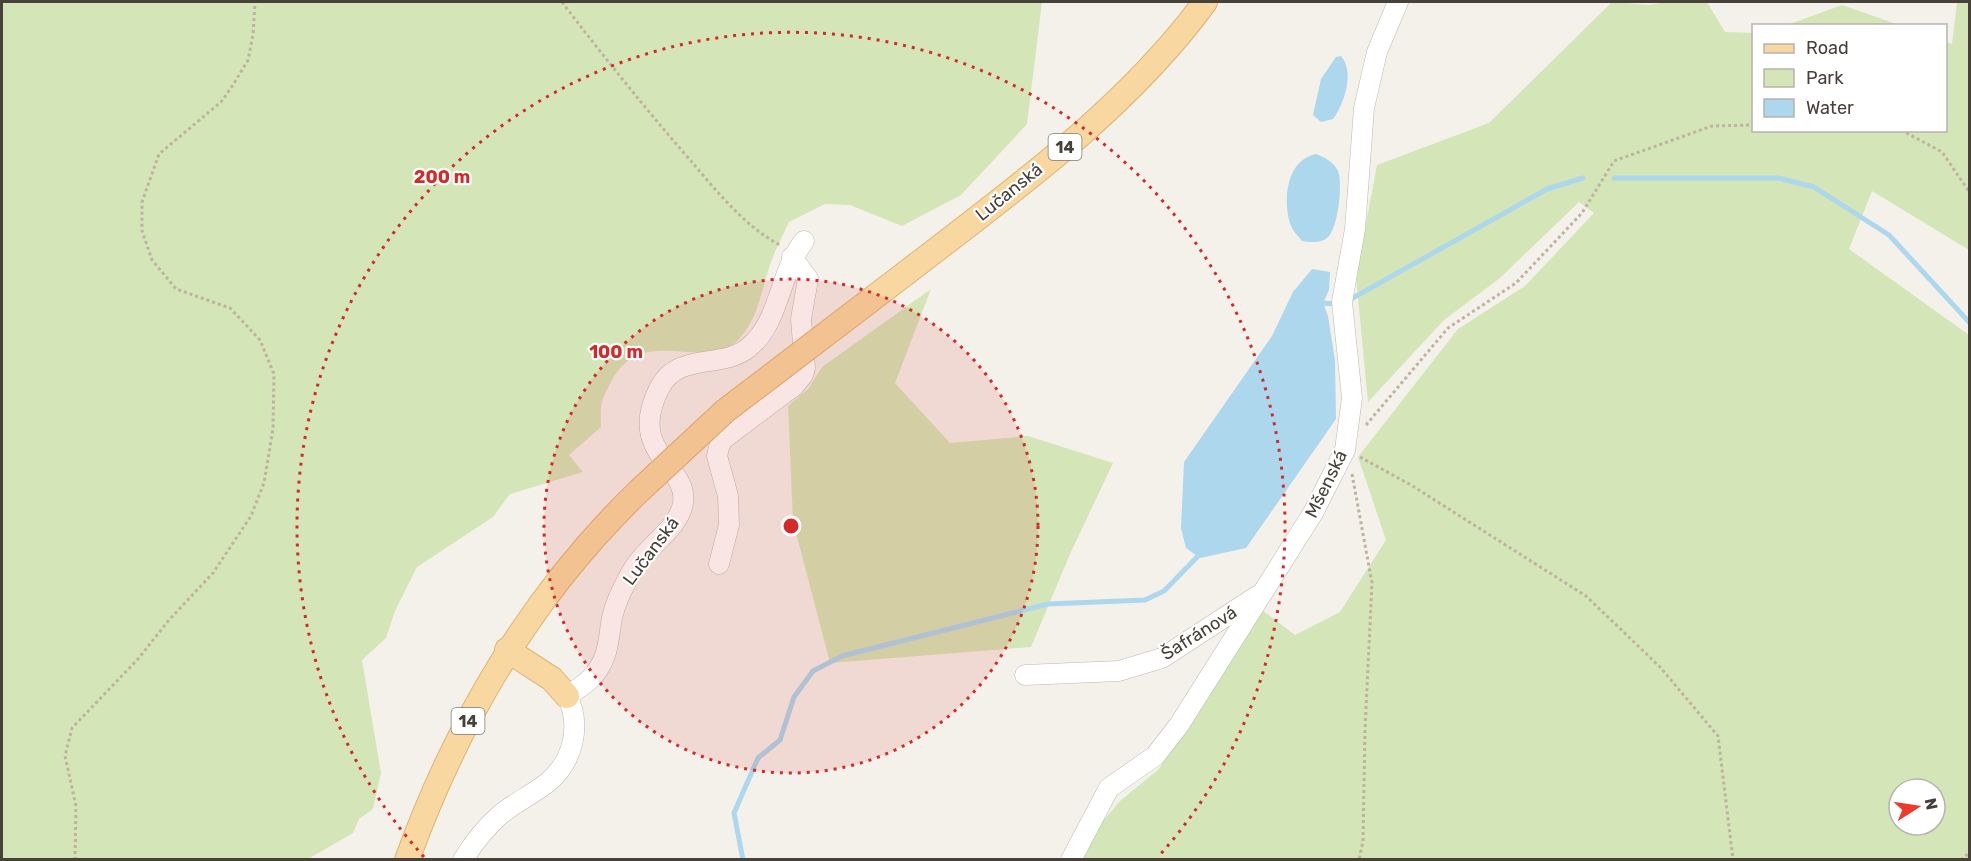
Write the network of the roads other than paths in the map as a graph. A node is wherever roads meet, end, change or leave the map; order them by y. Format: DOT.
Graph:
graph roads {
  1 [pos="1205,2"];
  2 [pos="1398,2"];
  3 [pos="719,564"];
  4 [pos="1263,592"];
  5 [pos="507,650"];
  6 [pos="1025,675"];
  7 [pos="567,696"];
  8 [pos="463,859"];
  9 [pos="407,860"];
  10 [pos="1071,860"];
  1 -- 5 [label="main road, Lučanská / 14, bridge"];
  2 -- 4 [label="street, Mšenská"];
  3 -- 7 [label="street, Lučanská"];
  4 -- 6 [label="street, Šafránová"];
  4 -- 10 [label="street, Mšenská"];
  5 -- 7 [label="main road"];
  5 -- 9 [label="main road, 14"];
  7 -- 8 [label="street"];
}
